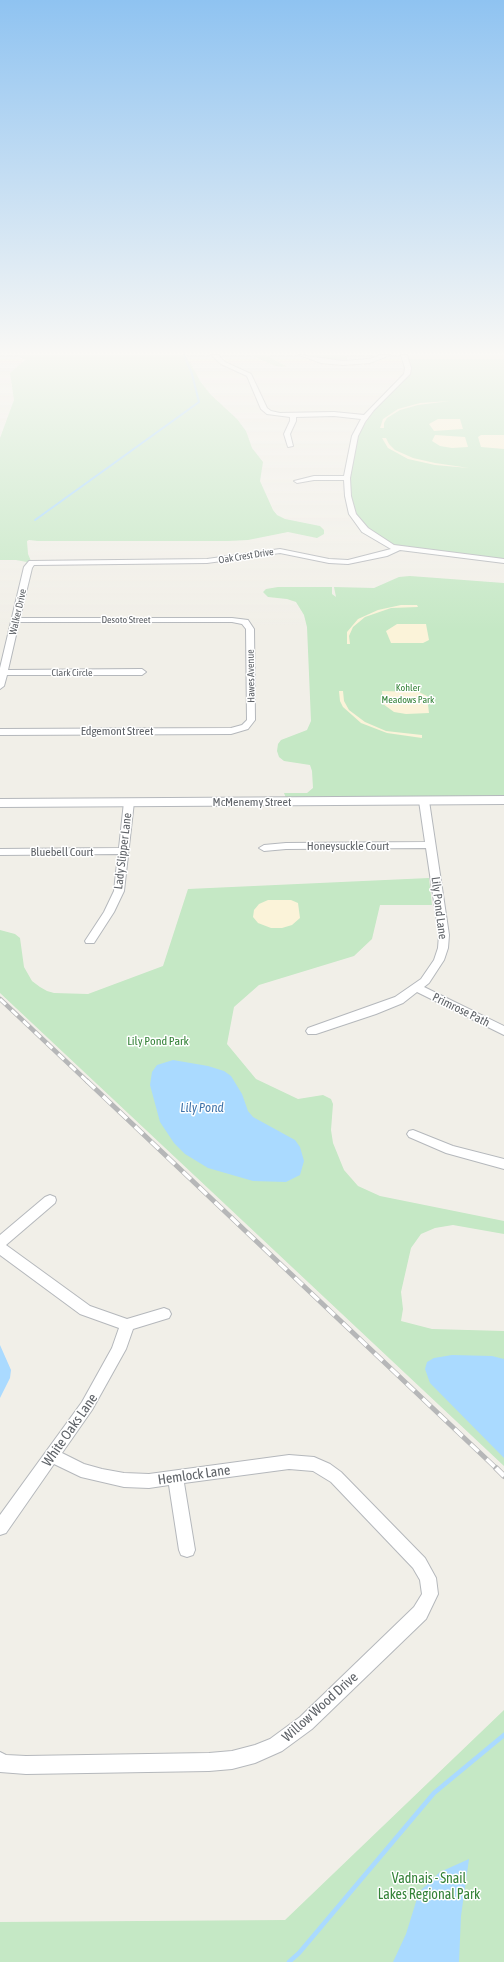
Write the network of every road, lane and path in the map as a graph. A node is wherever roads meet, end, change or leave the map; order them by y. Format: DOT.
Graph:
graph roads {
  1 [pos="353,447"];
  2 [pos="347,478"];
  3 [pos="297,482"];
  4 [pos="397,549"];
  5 [pos="504,561"];
  6 [pos="32,563"];
  7 [pos="16,620"];
  8 [pos="236,620"];
  9 [pos="142,672"];
  10 [pos="3,673"];
  11 [pos="0,686"];
  12 [pos="233,730"];
  13 [pos="0,732"];
  14 [pos="504,800"];
  15 [pos="424,801"];
  16 [pos="129,802"];
  17 [pos="0,803"];
  18 [pos="431,845"];
  19 [pos="264,848"];
  20 [pos="124,851"];
  21 [pos="0,852"];
  22 [pos="90,941"];
  23 [pos="417,988"];
  24 [pos="312,1031"];
  25 [pos="504,1031"];
  26 [pos="413,1134"];
  27 [pos="504,1164"];
  28 [pos="50,1200"];
  29 [pos="0,1243"];
  30 [pos="0,1248"];
  31 [pos="164,1314"];
  32 [pos="127,1325"];
  33 [pos="52,1456"];
  34 [pos="336,1477"];
  35 [pos="176,1479"];
  36 [pos="0,1528"];
  37 [pos="187,1550"];
  38 [pos="0,1763"];
  1 -- 2 [label="street"];
  2 -- 3 [label="street"];
  2 -- 4 [label="street"];
  4 -- 5 [label="street, Oak Crest Drive"];
  4 -- 6 [label="street, Oak Crest Drive"];
  6 -- 7 [label="street, Walker Drive"];
  7 -- 8 [label="street, Desoto Street"];
  7 -- 10 [label="street, Walker Drive"];
  8 -- 12 [label="street, Hawes Avenue"];
  9 -- 10 [label="street, Clark Circle"];
  10 -- 11 [label="street, Walker Drive"];
  12 -- 13 [label="street, Edgemont Street"];
  14 -- 15 [label="street, McMenemy Street"];
  15 -- 16 [label="street, McMenemy Street"];
  15 -- 18 [label="street, Lily Pond Lane"];
  16 -- 17 [label="street, McMenemy Street"];
  16 -- 20 [label="street, Lady Slipper Lane"];
  18 -- 19 [label="street, Honeysuckle Court"];
  18 -- 23 [label="street, Lily Pond Lane"];
  20 -- 21 [label="street, Bluebell Court"];
  20 -- 22 [label="street, Lady Slipper Lane"];
  23 -- 24 [label="street, Lily Pond Lane"];
  23 -- 25 [label="street, Primrose Path"];
  26 -- 27 [label="street"];
  28 -- 29 [label="street"];
  30 -- 32 [label="street"];
  31 -- 32 [label="street"];
  32 -- 33 [label="street, White Oaks Lane"];
  33 -- 35 [label="street, Hemlock Lane"];
  33 -- 36 [label="street, White Oaks Lane"];
  34 -- 35 [label="street, Hemlock Lane"];
  34 -- 38 [label="street, Willow Wood Drive"];
  35 -- 37 [label="street"];
}
